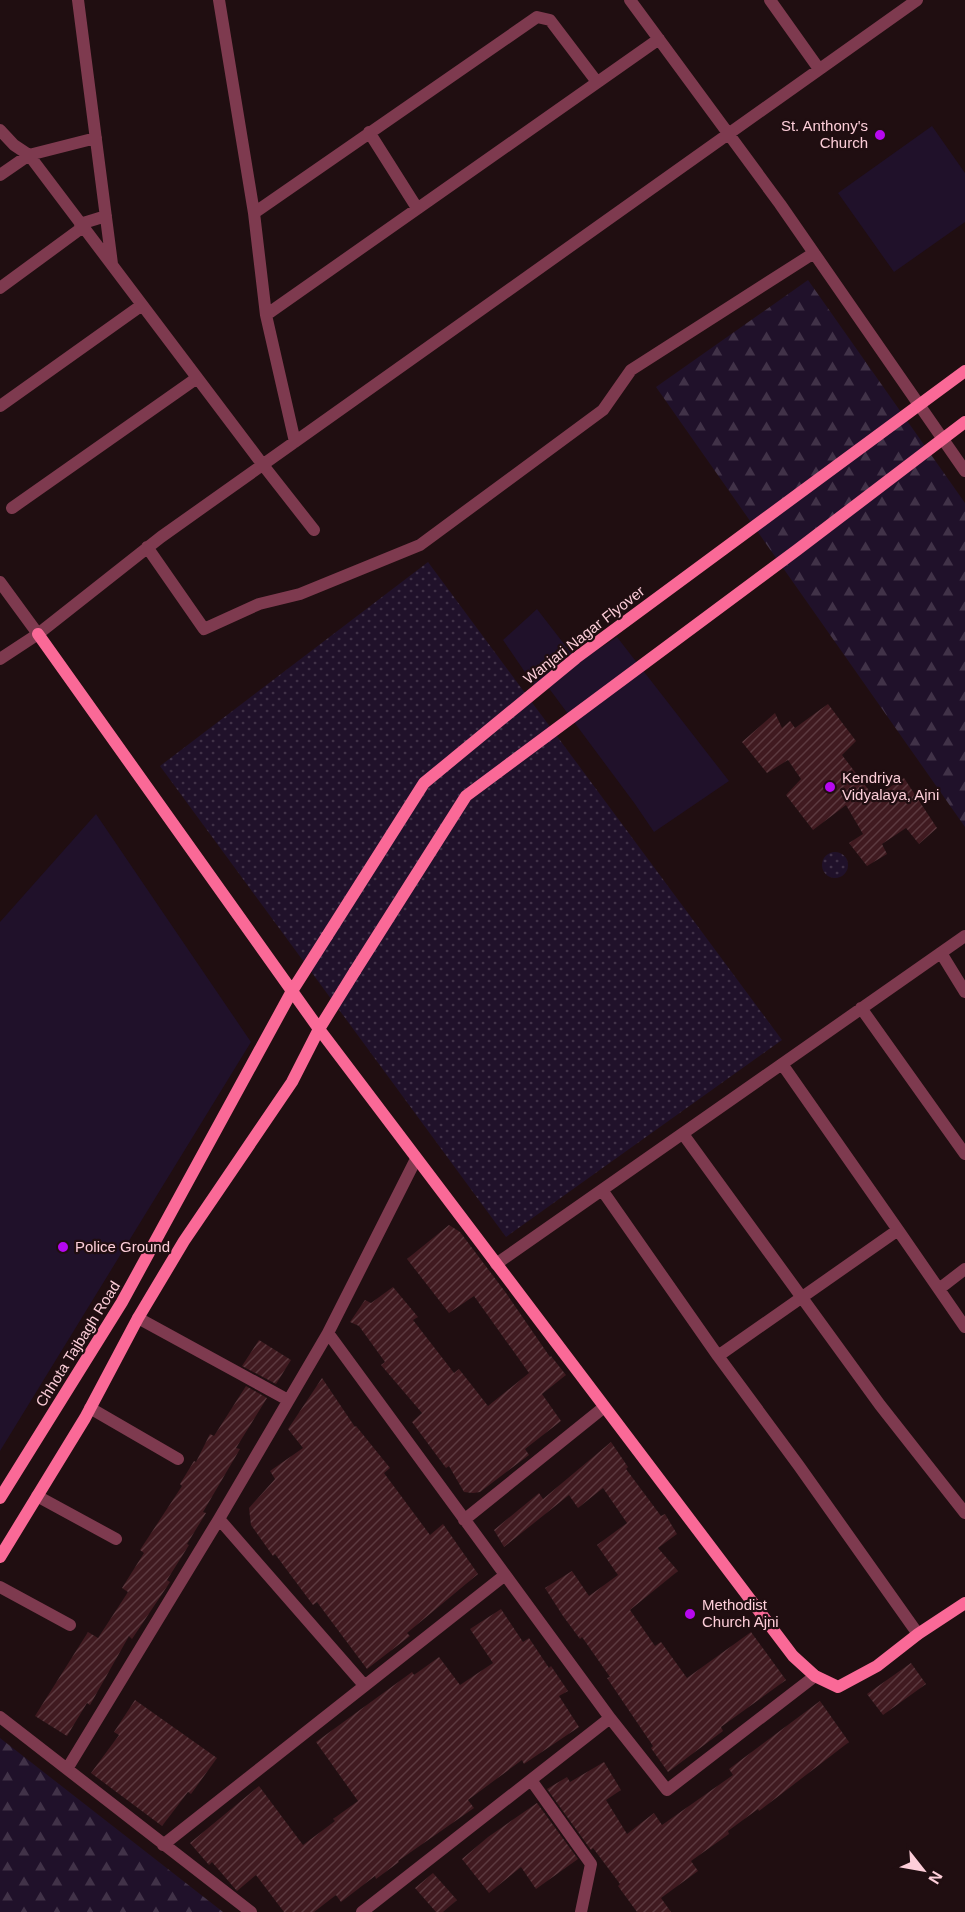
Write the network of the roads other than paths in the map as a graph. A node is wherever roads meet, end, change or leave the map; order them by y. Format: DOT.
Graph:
graph roads {
  1 [pos="78,0"];
  2 [pos="219,0"];
  3 [pos="630,0"];
  4 [pos="770,0"];
  5 [pos="912,1"];
  6 [pos="659,39"];
  7 [pos="819,69"];
  8 [pos="597,82"];
  9 [pos="0,130"];
  10 [pos="369,132"];
  11 [pos="729,133"];
  12 [pos="96,138"];
  13 [pos="29,155"];
  14 [pos="0,175"];
  15 [pos="417,208"];
  16 [pos="254,213"];
  17 [pos="106,216"];
  18 [pos="82,225"];
  19 [pos="814,253"];
  20 [pos="112,267"];
  21 [pos="0,288"];
  22 [pos="142,305"];
  23 [pos="266,315"];
  24 [pos="965,371"];
  25 [pos="197,378"];
  26 [pos="0,406"];
  27 [pos="965,422"];
  28 [pos="295,442"];
  29 [pos="263,465"];
  30 [pos="965,471"];
  31 [pos="12,508"];
  32 [pos="314,530"];
  33 [pos="147,547"];
  34 [pos="0,582"];
  35 [pos="38,634"];
  36 [pos="0,659"];
  37 [pos="965,936"];
  38 [pos="941,953"];
  39 [pos="292,991"];
  40 [pos="965,992"];
  41 [pos="861,1008"];
  42 [pos="319,1029"];
  43 [pos="782,1064"];
  44 [pos="682,1134"];
  45 [pos="965,1154"];
  46 [pos="416,1159"];
  47 [pos="602,1190"];
  48 [pos="898,1230"];
  49 [pos="496,1264"];
  50 [pos="965,1269"];
  51 [pos="939,1289"];
  52 [pos="803,1297"];
  53 [pos="138,1318"];
  54 [pos="965,1326"];
  55 [pos="328,1333"];
  56 [pos="718,1356"];
  57 [pos="288,1400"];
  58 [pos="90,1408"];
  59 [pos="603,1408"];
  60 [pos="178,1459"];
  61 [pos="37,1496"];
  62 [pos="0,1498"];
  63 [pos="965,1513"];
  64 [pos="219,1519"];
  65 [pos="464,1521"];
  66 [pos="116,1539"];
  67 [pos="0,1557"];
  68 [pos="505,1575"];
  69 [pos="0,1587"];
  70 [pos="965,1603"];
  71 [pos="70,1625"];
  72 [pos="918,1634"];
  73 [pos="814,1676"];
  74 [pos="364,1685"];
  75 [pos="0,1717"];
  76 [pos="610,1718"];
  77 [pos="67,1769"];
  78 [pos="531,1780"];
  79 [pos="163,1845"];
  80 [pos="251,1912"];
  81 [pos="362,1912"];
  82 [pos="581,1912"];
  1 -- 12 [label="street"];
  2 -- 16 [label="street"];
  3 -- 6 [label="street"];
  4 -- 7 [label="street"];
  5 -- 7 [label="street"];
  6 -- 8 [label="street"];
  6 -- 11 [label="street"];
  7 -- 11 [label="street"];
  8 -- 10 [label="street"];
  8 -- 15 [label="street"];
  9 -- 13 [label="street"];
  10 -- 15 [label="street"];
  10 -- 16 [label="street"];
  11 -- 19 [label="street"];
  11 -- 28 [label="street"];
  12 -- 13 [label="street"];
  12 -- 17 [label="street"];
  13 -- 14 [label="street"];
  13 -- 18 [label="street"];
  15 -- 23 [label="street"];
  16 -- 23 [label="street"];
  17 -- 18 [label="street"];
  17 -- 20 [label="street"];
  18 -- 20 [label="street"];
  18 -- 21 [label="street"];
  19 -- 30 [label="street"];
  19 -- 33 [label="street"];
  20 -- 22 [label="street"];
  22 -- 25 [label="street"];
  22 -- 26 [label="street"];
  23 -- 28 [label="street"];
  24 -- 39 [label="main road, Wanjari Nagar Flyover, bridge"];
  25 -- 29 [label="street"];
  25 -- 31 [label="street"];
  27 -- 42 [label="main road, bridge"];
  28 -- 29 [label="street"];
  29 -- 32 [label="street"];
  29 -- 33 [label="street"];
  33 -- 35 [label="street"];
  34 -- 35 [label="street"];
  35 -- 36 [label="street"];
  35 -- 39 [label="main road"];
  37 -- 38 [label="street"];
  38 -- 40 [label="street"];
  38 -- 41 [label="street"];
  39 -- 42 [label="main road"];
  39 -- 62 [label="main road, Chhota Tajbagh Road"];
  41 -- 43 [label="street"];
  41 -- 45 [label="street"];
  42 -- 46 [label="main road"];
  42 -- 53 [label="main road"];
  43 -- 44 [label="street"];
  43 -- 48 [label="street"];
  44 -- 47 [label="street"];
  44 -- 52 [label="street"];
  46 -- 49 [label="main road"];
  46 -- 55 [label="street"];
  47 -- 49 [label="street"];
  47 -- 56 [label="street"];
  48 -- 51 [label="street"];
  48 -- 52 [label="street"];
  49 -- 59 [label="main road"];
  50 -- 51 [label="street"];
  51 -- 54 [label="street"];
  52 -- 56 [label="street"];
  52 -- 63 [label="street"];
  53 -- 57 [label="street"];
  53 -- 58 [label="main road"];
  55 -- 57 [label="street"];
  55 -- 65 [label="street"];
  56 -- 72 [label="street"];
  57 -- 64 [label="street"];
  58 -- 60 [label="street"];
  58 -- 61 [label="main road"];
  59 -- 65 [label="street"];
  59 -- 73 [label="main road"];
  61 -- 66 [label="street"];
  61 -- 67 [label="main road"];
  64 -- 74 [label="street"];
  64 -- 77 [label="street"];
  65 -- 68 [label="street"];
  68 -- 74 [label="street"];
  68 -- 76 [label="street"];
  69 -- 71 [label="street"];
  70 -- 72 [label="main road"];
  72 -- 73 [label="main road"];
  73 -- 76 [label="street"];
  74 -- 79 [label="street"];
  75 -- 77 [label="street"];
  76 -- 78 [label="street"];
  77 -- 79 [label="street"];
  78 -- 81 [label="street"];
  78 -- 82 [label="street"];
  79 -- 80 [label="street"];
}
